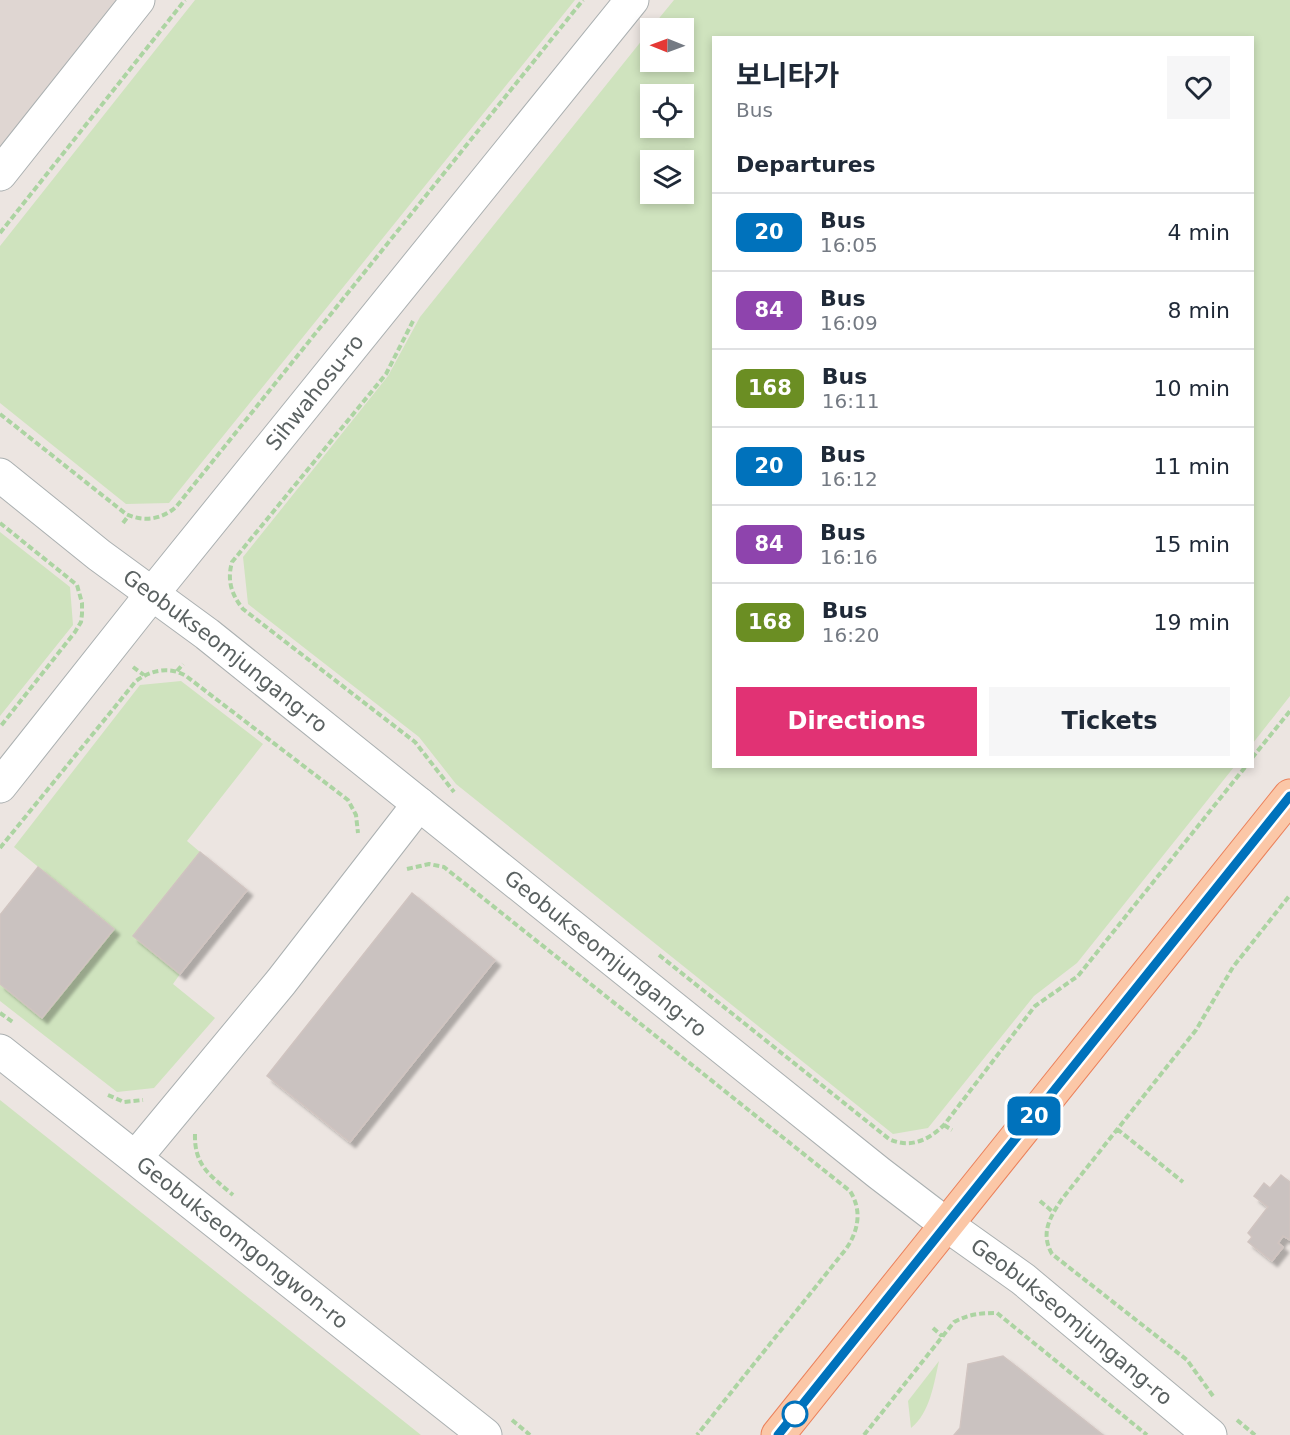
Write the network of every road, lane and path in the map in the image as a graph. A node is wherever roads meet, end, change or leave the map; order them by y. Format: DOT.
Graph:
graph roads {
  1 [pos="138,0"];
  2 [pos="185,0"];
  3 [pos="583,0"];
  4 [pos="632,0"];
  5 [pos="0,174"];
  6 [pos="0,233"];
  7 [pos="419,311"];
  8 [pos="0,414"];
  9 [pos="0,475"];
  10 [pos="129,515"];
  11 [pos="123,523"];
  12 [pos="0,524"];
  13 [pos="226,558"];
  14 [pos="232,562"];
  15 [pos="81,578"];
  16 [pos="77,585"];
  17 [pos="152,594"];
  18 [pos="236,600"];
  19 [pos="232,604"];
  20 [pos="81,622"];
  21 [pos="88,628"];
  22 [pos="183,664"];
  23 [pos="133,667"];
  24 [pos="177,671"];
  25 [pos="144,675"];
  26 [pos="1290,711"];
  27 [pos="0,727"];
  28 [pos="1254,756"];
  29 [pos="1244,768"];
  30 [pos="0,786"];
  31 [pos="1290,796"];
  32 [pos="461,797"];
  33 [pos="419,804"];
  34 [pos="358,842"];
  35 [pos="0,848"];
  36 [pos="400,874"];
  37 [pos="1290,895"];
  38 [pos="650,948"];
  39 [pos="0,1013"];
  40 [pos="9,1039"];
  41 [pos="100,1090"];
  42 [pos="149,1098"];
  43 [pos="944,1125"];
  44 [pos="196,1128"];
  45 [pos="952,1130"];
  46 [pos="1117,1130"];
  47 [pos="904,1144"];
  48 [pos="897,1151"];
  49 [pos="197,1155"];
  50 [pos="136,1157"];
  51 [pos="191,1160"];
  52 [pos="1183,1182"];
  53 [pos="236,1196"];
  54 [pos="1040,1202"];
  55 [pos="1053,1212"];
  56 [pos="947,1225"];
  57 [pos="1048,1248"];
  58 [pos="1042,1255"];
  59 [pos="841,1256"];
  60 [pos="847,1261"];
  61 [pos="1004,1304"];
  62 [pos="997,1313"];
  63 [pos="933,1328"];
  64 [pos="942,1335"];
  65 [pos="1217,1402"];
  66 [pos="1219,1424"];
  67 [pos="498,1428"];
  68 [pos="530,1435"];
  69 [pos="697,1435"];
  70 [pos="778,1435"];
  71 [pos="864,1435"];
  72 [pos="1147,1435"];
  73 [pos="1255,1435"];
  1 -- 5 [label="street"];
  2 -- 6 [label="path"];
  3 -- 10 [label="path"];
  4 -- 17 [label="street, Sihwahosu-ro"];
  7 -- 14 [label="path"];
  8 -- 10 [label="path"];
  9 -- 17 [label="street, Geobukseomjungang-ro"];
  10 -- 11 [label="path"];
  12 -- 16 [label="path"];
  13 -- 14 [label="path"];
  14 -- 18 [label="path"];
  15 -- 16 [label="path"];
  16 -- 20 [label="path"];
  17 -- 30 [label="street, Sihwahosu-ro"];
  17 -- 33 [label="street, Geobukseomjungang-ro"];
  18 -- 19 [label="path"];
  18 -- 32 [label="path"];
  20 -- 21 [label="path"];
  20 -- 27 [label="path"];
  22 -- 24 [label="path"];
  23 -- 25 [label="path"];
  24 -- 25 [label="path"];
  24 -- 34 [label="path"];
  25 -- 35 [label="path"];
  26 -- 28 [label="path"];
  29 -- 43 [label="path"];
  31 -- 56 [label="main road"];
  33 -- 50 [label="street"];
  33 -- 56 [label="street, Geobukseomjungang-ro"];
  36 -- 59 [label="path"];
  37 -- 46 [label="path"];
  38 -- 47 [label="path"];
  39 -- 40 [label="path"];
  40 -- 50 [label="street, Geobukseomgongwon-ro"];
  41 -- 42 [label="path"];
  43 -- 45 [label="path"];
  43 -- 47 [label="path"];
  44 -- 49 [label="path"];
  46 -- 52 [label="path"];
  46 -- 55 [label="path"];
  47 -- 48 [label="path"];
  49 -- 51 [label="path"];
  49 -- 53 [label="path"];
  50 -- 67 [label="street, Geobukseomgongwon-ro"];
  54 -- 55 [label="path"];
  55 -- 57 [label="path"];
  56 -- 66 [label="street, Geobukseomjungang-ro"];
  56 -- 70 [label="main road"];
  57 -- 58 [label="path"];
  57 -- 65 [label="path"];
  59 -- 60 [label="path"];
  59 -- 69 [label="path"];
  61 -- 62 [label="path"];
  62 -- 64 [label="path"];
  62 -- 72 [label="path"];
  63 -- 64 [label="path"];
  64 -- 71 [label="path"];
  66 -- 73 [label="path"];
  67 -- 68 [label="path"];
}
